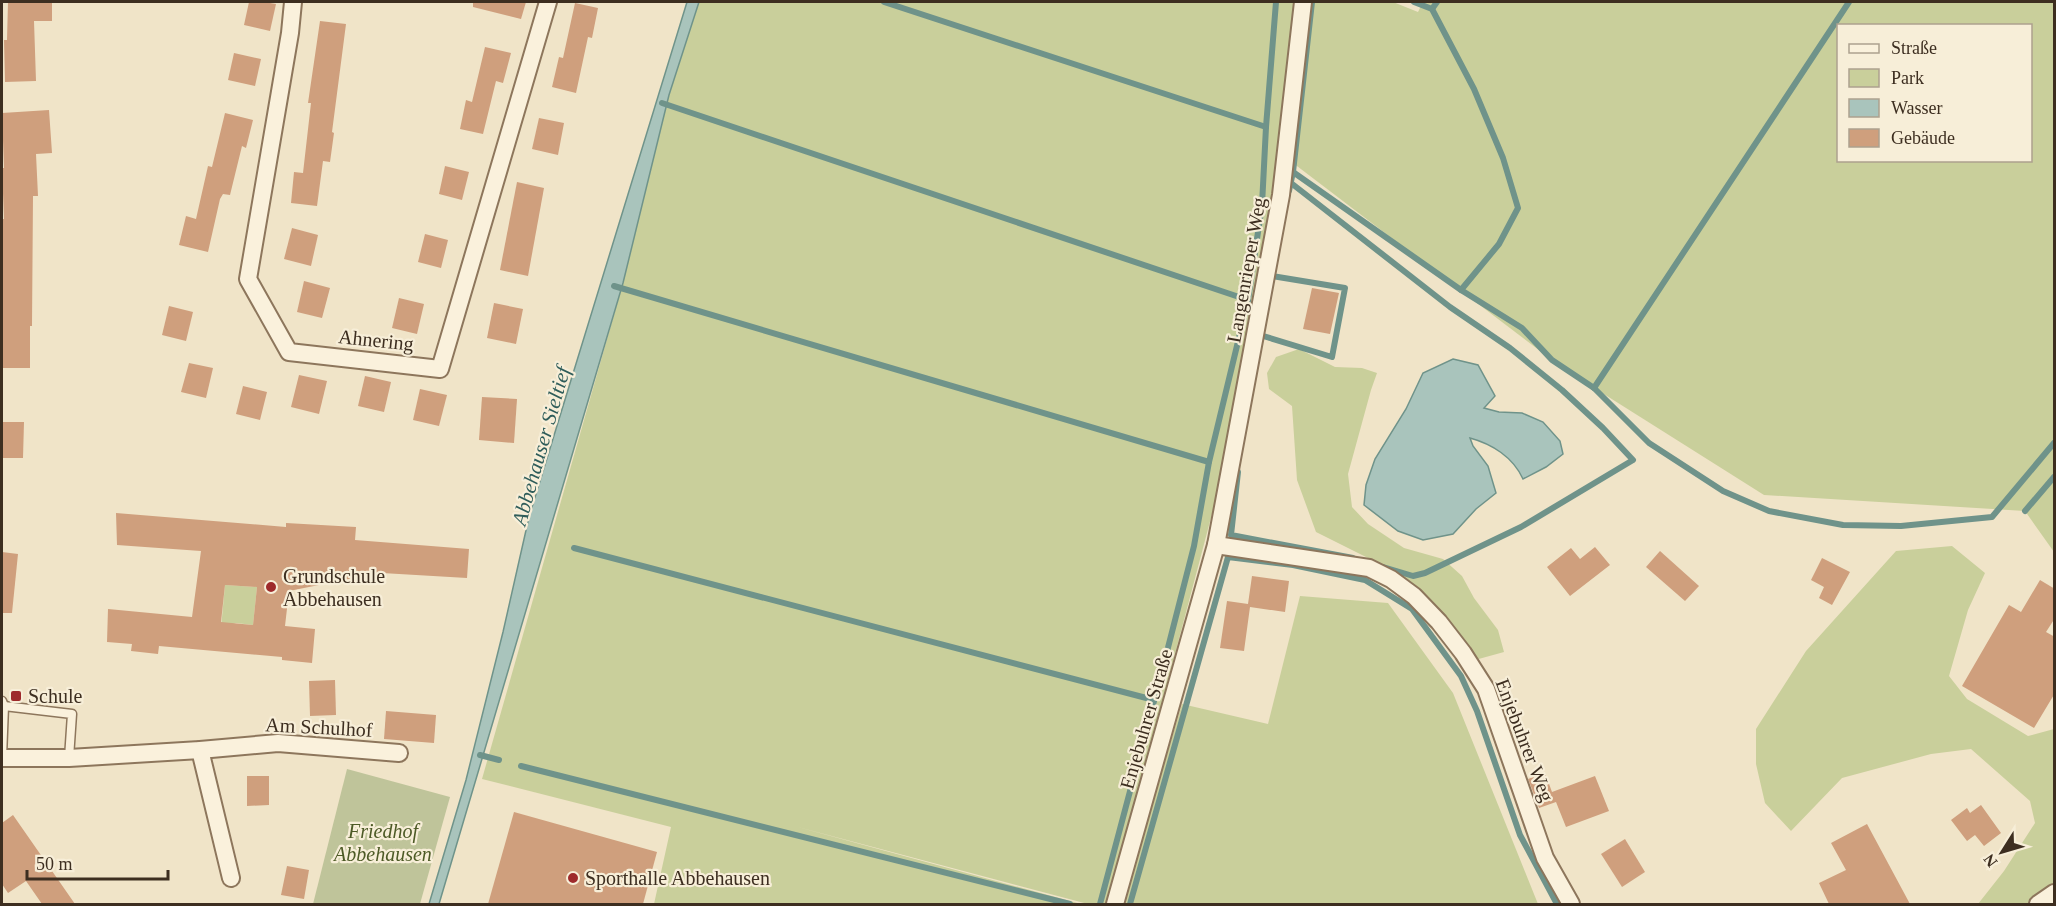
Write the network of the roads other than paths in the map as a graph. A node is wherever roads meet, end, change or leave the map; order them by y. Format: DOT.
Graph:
graph roads {
  1 [pos="293,2"];
  2 [pos="548,2"];
  3 [pos="1303,2"];
  4 [pos="1216,545"];
  5 [pos="3,704"];
  6 [pos="200,750"];
  7 [pos="399,753"];
  8 [pos="2,758"];
  9 [pos="69,758"];
  10 [pos="231,878"];
  11 [pos="2055,893"];
  12 [pos="1115,904"];
  13 [pos="1571,904"];
  14 [pos="2038,904"];
  1 -- 2 [label="street, Ahnering"];
  3 -- 4 [label="street, Langenrieper Weg"];
  4 -- 12 [label="street, Enjebuhrer Straße"];
  4 -- 13 [label="street, Enjebuhrer Weg"];
  5 -- 8 [label="lane"];
  5 -- 9 [label="lane"];
  6 -- 7 [label="street, Am Schulhof"];
  6 -- 9 [label="street, Am Schulhof"];
  6 -- 10 [label="street"];
  8 -- 9 [label="street, Am Schulhof"];
  11 -- 14 [label="street"];
}
